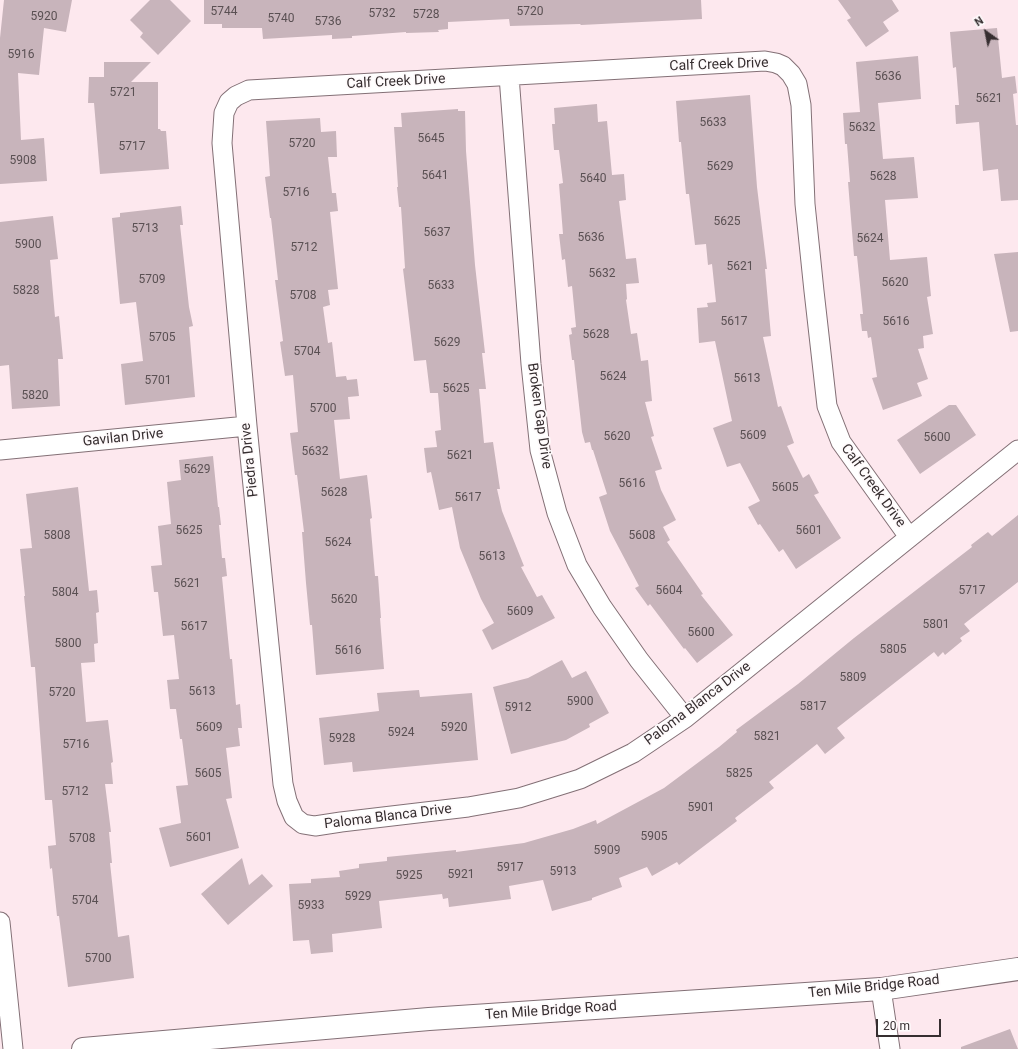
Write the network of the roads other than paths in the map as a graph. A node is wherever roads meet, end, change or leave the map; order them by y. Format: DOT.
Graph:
graph roads {
  1 [pos="509,76"];
  2 [pos="229,102"];
  3 [pos="247,426"];
  4 [pos="0,450"];
  5 [pos="1018,450"];
  6 [pos="910,537"];
  7 [pos="685,718"];
  8 [pos="294,817"];
  9 [pos="0,922"];
  10 [pos="1018,969"];
  11 [pos="881,989"];
  12 [pos="13,1049"];
  13 [pos="83,1049"];
  14 [pos="890,1049"];
  1 -- 2 [label="street, Calf Creek Drive"];
  1 -- 6 [label="street, Calf Creek Drive"];
  1 -- 7 [label="street, Broken Gap Drive"];
  2 -- 3 [label="street, Piedra Drive"];
  3 -- 4 [label="street, Gavilan Drive"];
  3 -- 8 [label="street, Piedra Drive"];
  5 -- 6 [label="street, Paloma Blanca Drive"];
  6 -- 7 [label="street, Paloma Blanca Drive"];
  7 -- 8 [label="street, Paloma Blanca Drive"];
  9 -- 12 [label="street"];
  10 -- 11 [label="street, Ten Mile Bridge Road"];
  11 -- 13 [label="street, Ten Mile Bridge Road"];
  11 -- 14 [label="street"];
}
